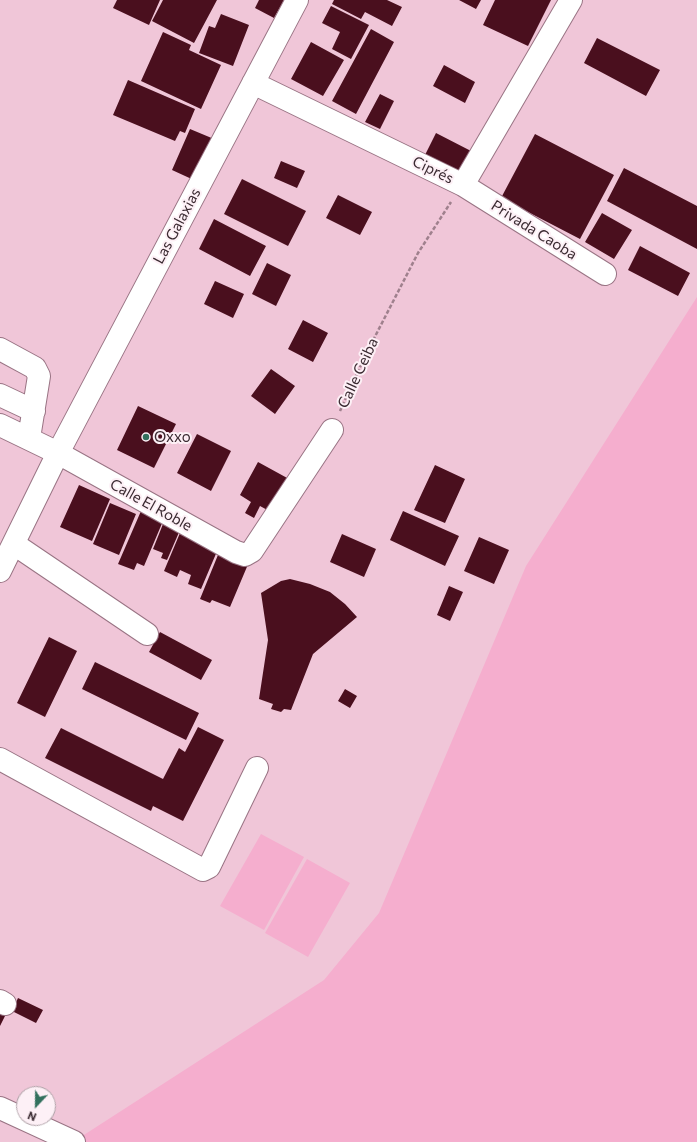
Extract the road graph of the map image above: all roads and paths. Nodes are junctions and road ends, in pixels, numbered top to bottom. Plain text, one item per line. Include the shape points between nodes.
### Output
1 (297, 0) edge
2 (571, 0) edge
3 (253, 83) junction
4 (463, 185) junction
5 (604, 274) dead end
6 (0, 349) edge
7 (0, 395) edge
8 (34, 411) junction
9 (0, 426) edge
10 (332, 430) joint
11 (29, 438) junction
12 (58, 453) junction
13 (14, 544) junction
14 (0, 571) edge
15 (147, 634) dead end
16 (0, 759) edge
17 (257, 768) dead end
18 (0, 1108) edge
19 (74, 1142) edge

1 - 3 street, Las Galaxias
2 - 4 street, Ciprés
3 - 4 street, Ciprés
3 - 12 street, Las Galaxias
4 - 5 street, Privada Caoba
4 - 10 path, Calle Ceiba via 418,253 366,354
6 - 8 street via 35,368 39,376
7 - 8 street
8 - 11 street
9 - 11 street, Calle El Roble
10 - 12 street, Calle El Roble via 252,551 245,555
11 - 12 street, Calle El Roble
12 - 13 street, Las Galaxias
13 - 14 street, Las Galaxias
13 - 15 street
16 - 17 street via 203,870 209,867
18 - 19 street

